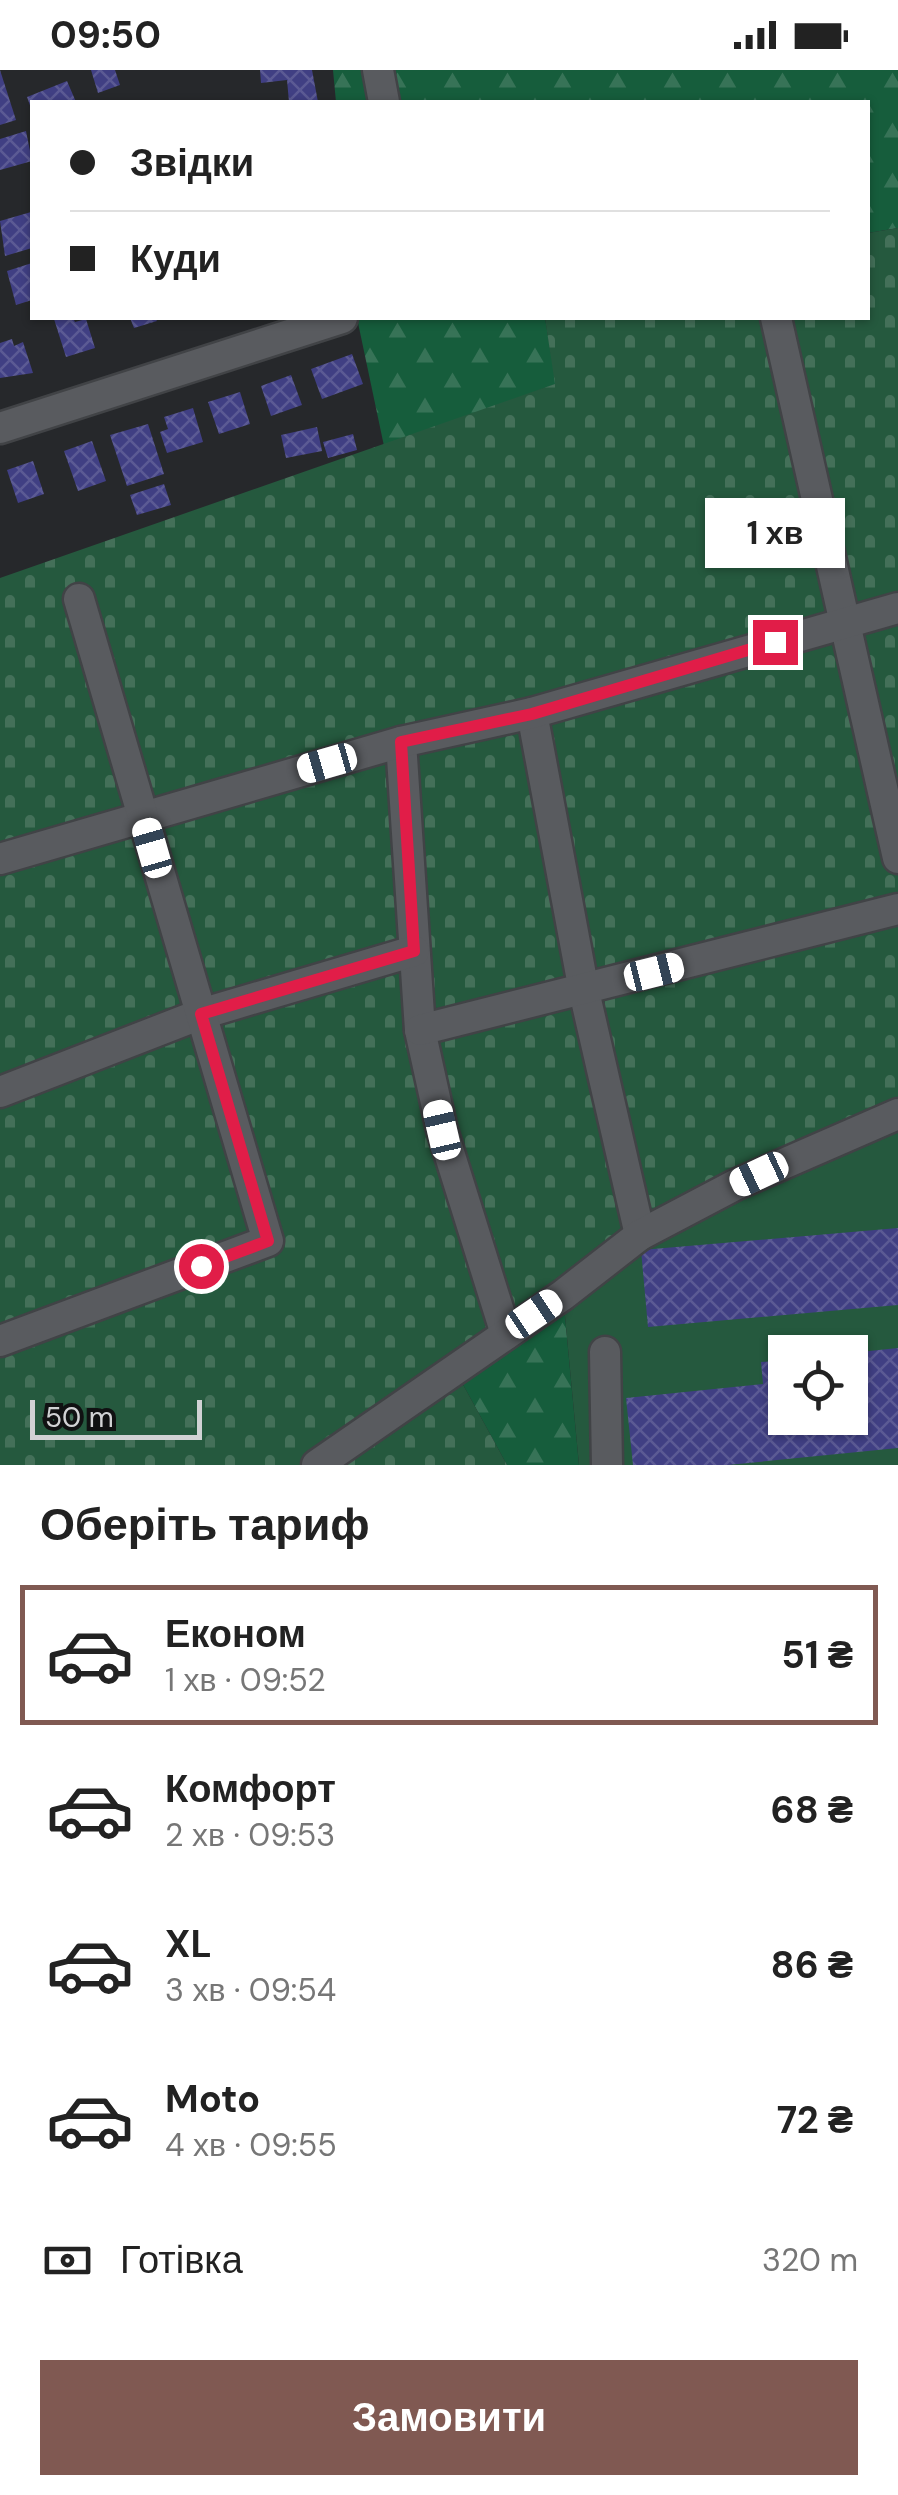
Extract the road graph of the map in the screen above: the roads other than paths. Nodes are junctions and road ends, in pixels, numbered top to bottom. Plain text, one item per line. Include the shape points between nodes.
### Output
1 (378, 70) edge
2 (384, 100) edge
3 (336, 320) edge
4 (776, 320) edge
5 (0, 428) edge
6 (78, 598) dead end
7 (898, 608) edge
8 (844, 621) junction
9 (532, 714) junction
10 (401, 742) junction
11 (142, 815) junction
12 (898, 858) edge
13 (0, 859) edge
14 (898, 909) edge
15 (414, 951) junction
16 (584, 990) junction
17 (201, 1014) junction
18 (420, 1030) junction
19 (0, 1092) edge
20 (898, 1114) edge
21 (640, 1235) junction
22 (506, 1334) junction
23 (0, 1341) edge
24 (604, 1352) dead end
25 (316, 1465) edge
26 (607, 1465) edge

1 - 2 street
3 - 5 street
4 - 8 street
6 - 11 street
7 - 8 street
8 - 9 street
8 - 12 street
9 - 10 street
9 - 16 street
10 - 11 street
10 - 15 street
11 - 13 street
11 - 17 street
14 - 16 street
15 - 17 street
15 - 18 street
16 - 18 street
16 - 21 street
17 - 19 street
17 - 23 street via 268,1241
18 - 22 street via 442,1130
20 - 21 street via 735,1184
21 - 22 street
22 - 25 street
24 - 26 street

